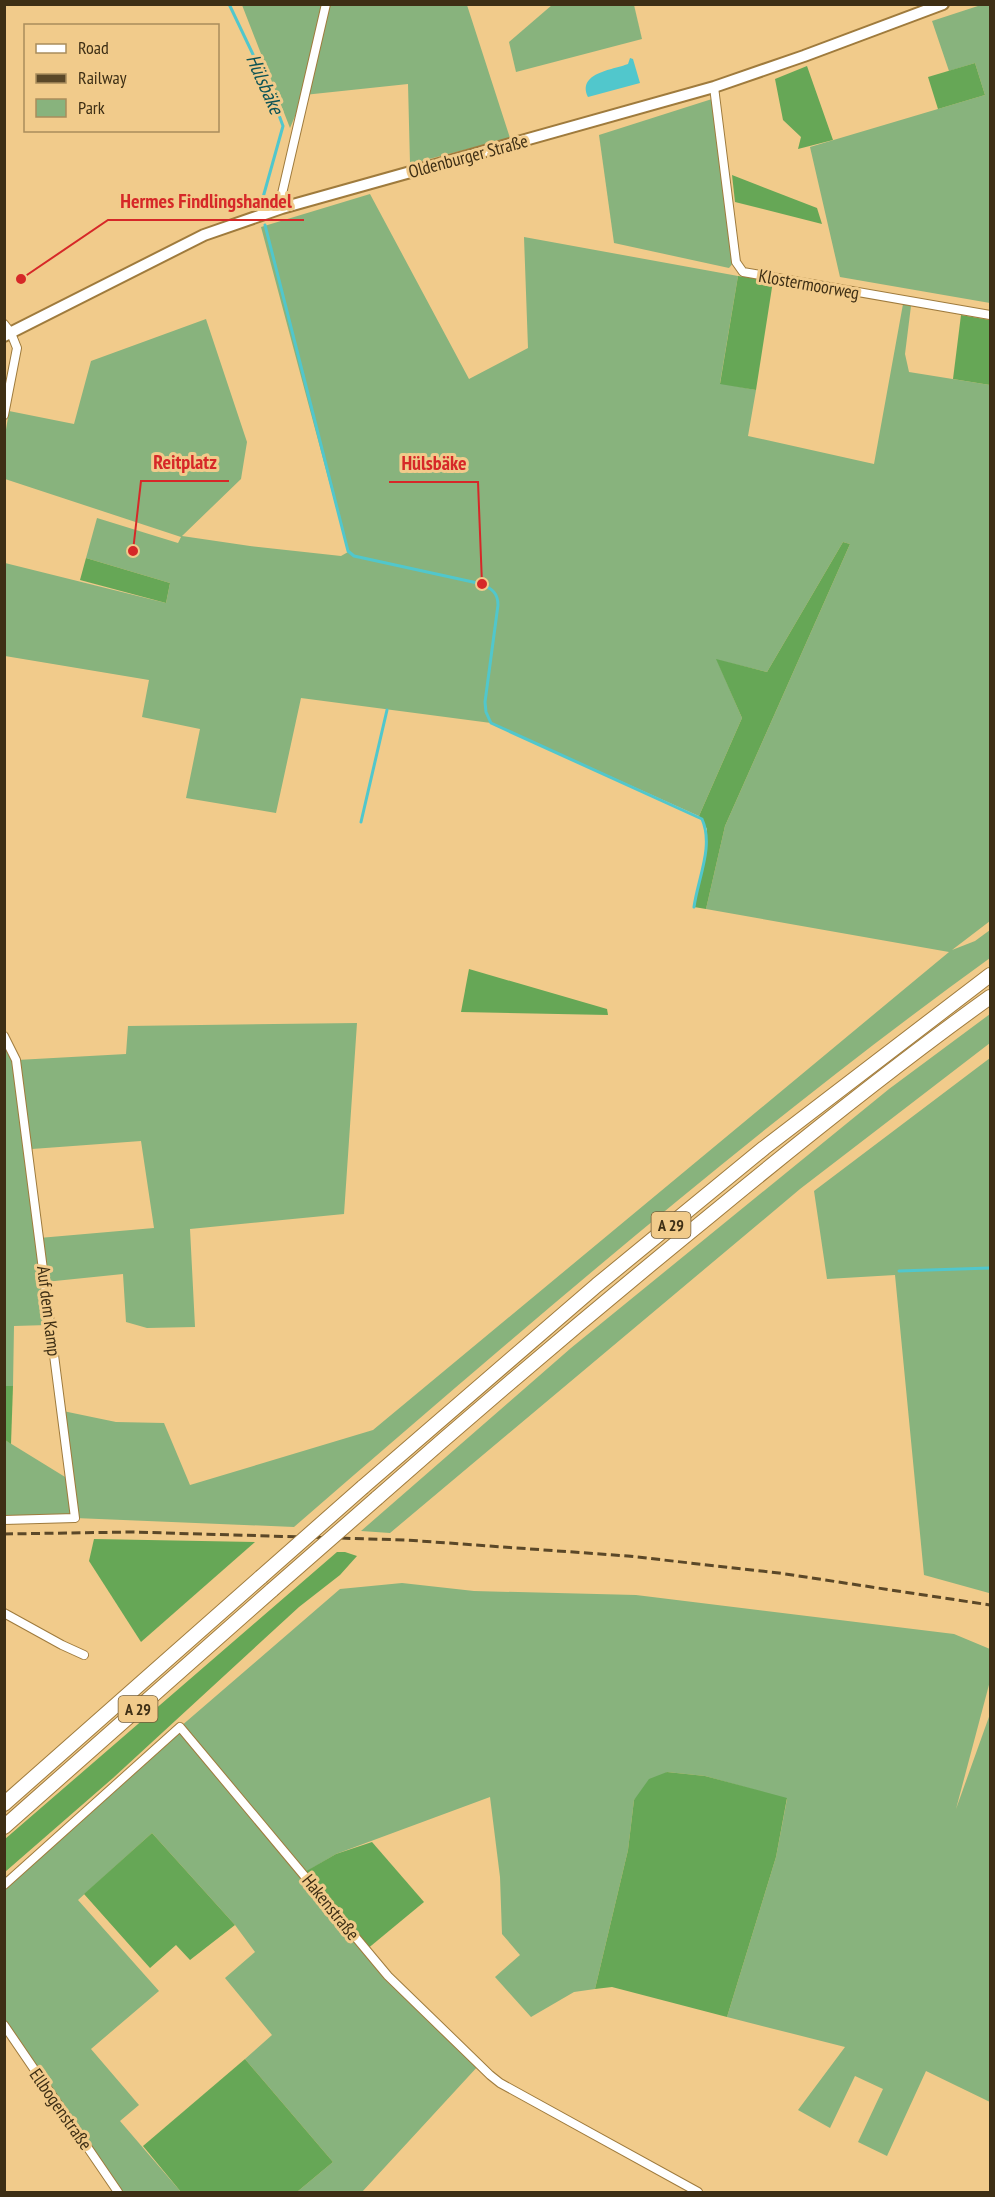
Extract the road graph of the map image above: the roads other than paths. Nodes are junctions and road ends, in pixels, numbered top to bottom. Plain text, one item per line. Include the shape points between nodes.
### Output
1 (326, 4) edge
2 (944, 4) edge
3 (714, 87) junction
4 (282, 208) junction
5 (990, 315) edge
6 (7, 331) edge
7 (4, 415) edge
8 (990, 975) edge
9 (990, 997) edge
10 (4, 1036) edge
11 (4, 1520) edge
12 (4, 1613) edge
13 (84, 1655) dead end
14 (4, 1803) edge
15 (4, 1827) edge
16 (4, 1885) edge
17 (4, 2025) edge
18 (118, 2193) edge
19 (698, 2193) edge

1 - 4 street via 280,198
2 - 3 street, Oldenburger Straße
3 - 4 street, Oldenburger Straße
3 - 5 street, Klostermoorweg via 736,262 743,272
4 - 6 street, Oldenburger Straße via 204,235
6 - 7 street via 17,348
8 - 14 highway, A 29, bridge via 764,1148 597,1285
9 - 15 highway, A 29, bridge via 878,1080 609,1298
10 - 11 street, Auf dem Kamp via 16,1060 75,1518
12 - 13 street
16 - 19 street, Hakenstraße via 180,1726 388,1976 484,2070 500,2083
17 - 18 street, Ellbogenstraße

